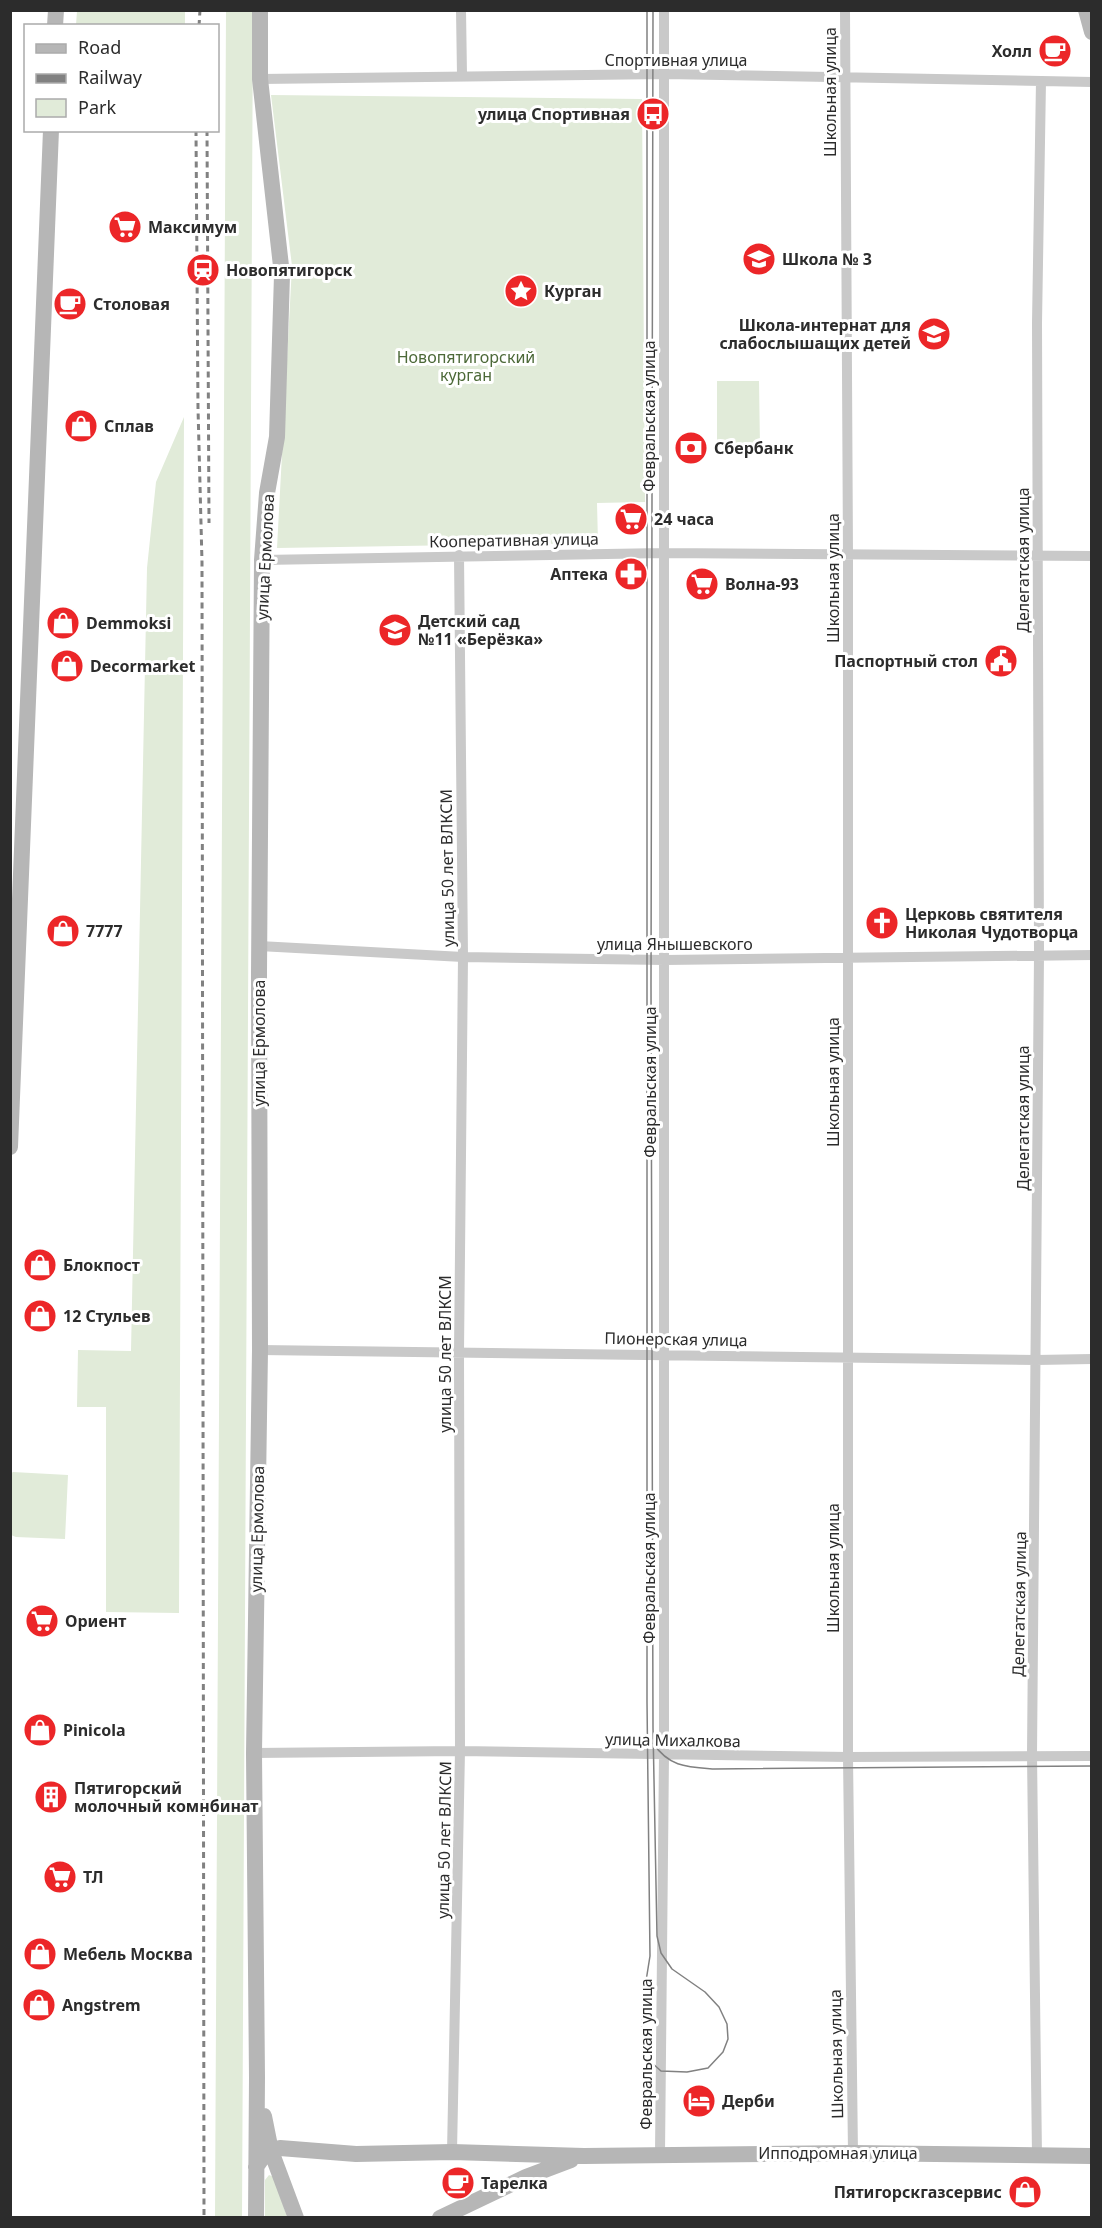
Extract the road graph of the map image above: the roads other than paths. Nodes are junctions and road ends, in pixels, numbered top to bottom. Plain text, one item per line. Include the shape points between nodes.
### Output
1 (260, 10) edge
2 (461, 10) edge
3 (664, 10) edge
4 (845, 10) edge
5 (1086, 10) edge
6 (1092, 32) edge
7 (665, 74) junction
8 (462, 75) junction
9 (844, 77) junction
10 (260, 79) junction
11 (1041, 81) junction
12 (1092, 82) edge
13 (51, 132) edge
14 (663, 553) junction
15 (459, 555) junction
16 (848, 555) junction
17 (1038, 556) junction
18 (1092, 556) edge
19 (262, 560) junction
20 (259, 946) junction
21 (1039, 955) junction
22 (1092, 955) edge
23 (463, 957) junction
24 (848, 957) junction
25 (665, 960) junction
26 (10, 1147) edge
27 (260, 1350) junction
28 (459, 1352) junction
29 (664, 1354) junction
30 (849, 1356) junction
31 (1092, 1359) edge
32 (1036, 1360) junction
33 (460, 1751) junction
34 (254, 1753) junction
35 (664, 1755) junction
36 (1032, 1755) junction
37 (848, 1756) junction
38 (1092, 1756) edge
39 (257, 2077) junction
40 (271, 2151) junction
41 (452, 2152) junction
42 (660, 2153) junction
43 (853, 2153) junction
44 (584, 2156) junction
45 (1037, 2156) junction
46 (1092, 2156) edge
47 (256, 2168) junction
48 (256, 2217) edge
49 (296, 2217) edge
50 (440, 2217) edge

1 - 10 street, улица Ермолова
2 - 8 street
3 - 7 street, Февральская улица
4 - 9 street, Школьная улица
5 - 6 street
7 - 8 street, Спортивная улица
7 - 9 street, Спортивная улица
7 - 14 street, Февральская улица
8 - 10 street, Спортивная улица
9 - 11 street, Спортивная улица
9 - 16 street, Школьная улица
10 - 19 street, улица Ермолова via 282,275 277,437 267,493
11 - 12 street, Спортивная улица
11 - 17 street, Делегатская улица
13 - 26 street
14 - 15 street, Кооперативная улица
14 - 16 street, Кооперативная улица
14 - 25 street, Февральская улица
15 - 19 street, Кооперативная улица
15 - 23 street, улица 50 лет ВЛКСМ
16 - 17 street, Кооперативная улица
16 - 24 street, Школьная улица
17 - 18 street, Кооперативная улица
17 - 21 street, Делегатская улица
19 - 20 street, улица Ермолова
20 - 23 street, улица Янышевского
20 - 27 street, улица Ермолова
21 - 22 street, улица Янышевского
21 - 24 street, улица Янышевского
21 - 32 street, Делегатская улица
23 - 25 street, улица Янышевского
23 - 28 street, улица 50 лет ВЛКСМ
24 - 25 street, улица Янышевского
24 - 30 street, Школьная улица
25 - 29 street, Февральская улица
27 - 28 street, Пионерская улица
27 - 34 street, улица Ермолова
28 - 29 street, Пионерская улица
28 - 33 street, улица 50 лет ВЛКСМ
29 - 30 street, Пионерская улица
29 - 35 street, Февральская улица
30 - 32 street, Пионерская улица
30 - 37 street, Школьная улица
31 - 32 street, Пионерская улица
32 - 36 street, Делегатская улица
33 - 34 street, улица Михалкова
33 - 35 street, улица Михалкова
33 - 41 street, улица 50 лет ВЛКСМ
34 - 39 street, улица Ермолова
35 - 37 street, улица Михалкова
35 - 42 street, Февральская улица
36 - 37 street, улица Михалкова
36 - 38 street, улица Михалкова
36 - 45 street, Делегатская улица
37 - 43 street, Школьная улица
39 - 40 street, улица Ермолова
39 - 47 street, улица Ермолова
40 - 41 street, Ипподромная улица via 280,2148 357,2154
40 - 47 street
40 - 49 street, улица Ермолова
41 - 44 street, Ипподромная улица
42 - 43 street, Ипподромная улица
42 - 44 street, Ипподромная улица
43 - 45 street, Ипподромная улица
44 - 50 street, Ипподромная улица via 525,2177
45 - 46 street, Ипподромная улица
47 - 48 street, улица Ермолова

